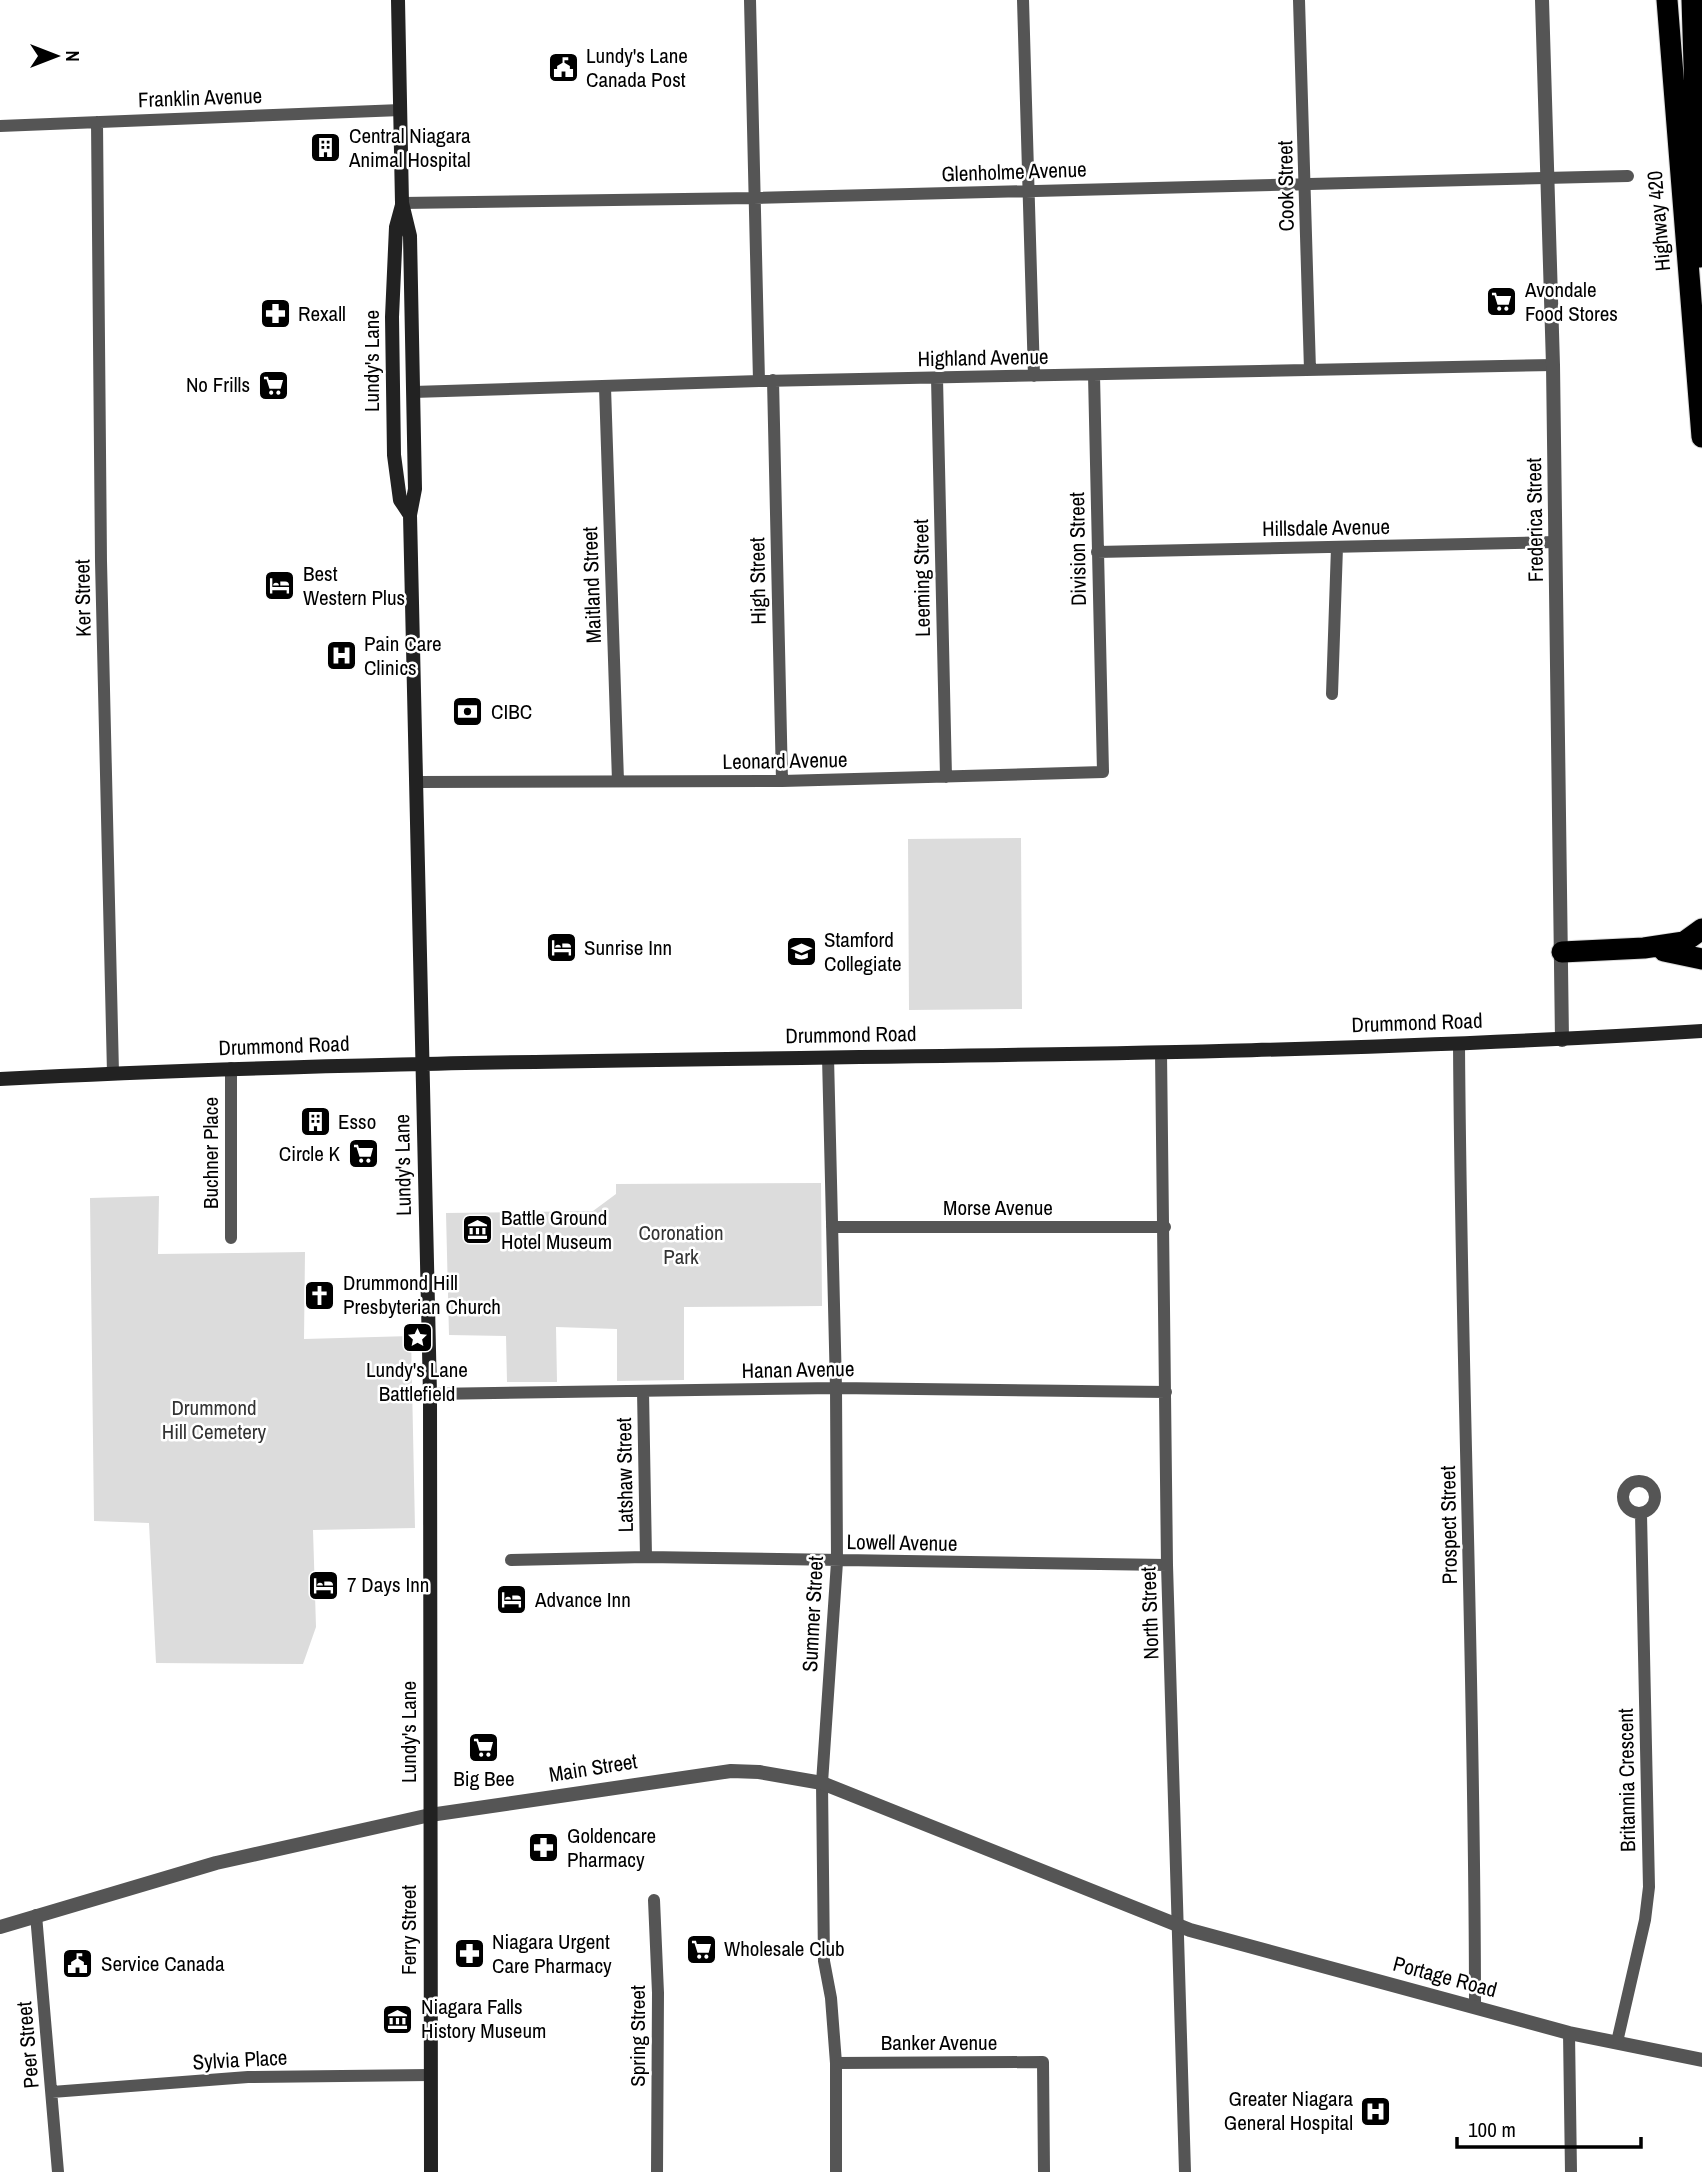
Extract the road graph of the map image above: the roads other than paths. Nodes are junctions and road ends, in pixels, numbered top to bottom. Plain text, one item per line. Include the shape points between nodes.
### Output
1 (398, 0) edge
2 (750, 0) edge
3 (1023, 0) edge
4 (1299, 0) edge
5 (1542, 0) edge
6 (1662, 0) edge
7 (1667, 0) edge
8 (1692, 0) edge
9 (1671, 77) junction
10 (401, 110) junction
11 (97, 122) junction
12 (0, 126) edge
13 (1628, 176) dead end
14 (1548, 178) junction
15 (1305, 184) junction
16 (1026, 191) junction
17 (754, 198) junction
18 (402, 204) junction
19 (1702, 326) edge
20 (1553, 365) junction
21 (1310, 370) junction
22 (1094, 375) junction
23 (1034, 376) junction
24 (937, 378) junction
25 (759, 380) junction
26 (773, 380) junction
27 (606, 387) junction
28 (413, 392) junction
29 (1702, 437) edge
30 (410, 515) junction
31 (1556, 542) junction
32 (1337, 547) junction
33 (1097, 552) junction
34 (1332, 694) dead end
35 (1103, 722) joint
36 (946, 777) junction
37 (618, 781) junction
38 (782, 781) junction
39 (417, 782) junction
40 (1702, 929) edge
41 (1644, 948) junction
42 (1562, 952) junction
43 (1702, 959) edge
44 (1702, 1031) edge
45 (1562, 1040) junction
46 (1459, 1043) junction
47 (1161, 1052) junction
48 (828, 1057) junction
49 (422, 1063) junction
50 (230, 1068) junction
51 (113, 1073) junction
52 (0, 1079) edge
53 (832, 1227) junction
54 (1165, 1227) junction
55 (231, 1238) dead end
56 (836, 1388) junction
57 (643, 1391) junction
58 (1166, 1392) junction
59 (430, 1394) junction
60 (1641, 1514) dead end
61 (646, 1558) junction
62 (511, 1560) dead end
63 (837, 1562) junction
64 (1167, 1565) junction
65 (822, 1783) junction
66 (430, 1815) junction
67 (654, 1900) dead end
68 (36, 1915) junction
69 (1179, 1925) junction
70 (0, 1927) edge
71 (1475, 2007) junction
72 (1569, 2033) junction
73 (1616, 2042) junction
74 (1702, 2060) edge
75 (836, 2063) junction
76 (430, 2075) junction
77 (52, 2092) junction
78 (58, 2172) edge
79 (431, 2172) edge
80 (657, 2172) edge
81 (836, 2172) edge
82 (1044, 2172) edge
83 (1185, 2172) edge
84 (1572, 2172) edge

1 - 10 main road, Lundy's Lane
2 - 17 street
3 - 16 street
4 - 15 street, Cook Street
5 - 14 street, Frederica Street
6 - 9 highway
7 - 9 highway, Highway 420
8 - 19 highway
9 - 29 highway, Highway 420
10 - 11 street, Franklin Avenue
10 - 18 main road, Lundy's Lane
11 - 12 street, Franklin Avenue
11 - 51 street, Ker Street
13 - 14 street, Glenholme Avenue
14 - 15 street, Glenholme Avenue
14 - 20 street, Frederica Street
15 - 16 street, Glenholme Avenue
15 - 21 street, Cook Street
16 - 17 street, Glenholme Avenue
16 - 23 street
17 - 18 street, Glenholme Avenue
17 - 25 street
18 - 28 main road, Lundy's Lane via 410,236
18 - 30 main road, Lundy's Lane via 396,227 392,306 394,444 399,495
20 - 21 street, Highland Avenue
20 - 31 street, Frederica Street
21 - 22 street, Highland Avenue
22 - 23 street, Highland Avenue
22 - 33 street, Division Street
23 - 24 street, Highland Avenue
24 - 26 street, Highland Avenue
24 - 36 street, Leeming Street
25 - 26 street, Highland Avenue
25 - 27 street, Highland Avenue
26 - 38 street, High Street
27 - 28 street, Highland Avenue
27 - 37 street, Maitland Street
28 - 30 main road, Lundy's Lane via 415,489
30 - 39 main road, Lundy's Lane
31 - 32 street, Hillsdale Avenue
31 - 42 street, Frederica Street
32 - 33 street, Hillsdale Avenue
32 - 34 street
33 - 35 street, Division Street
35 - 36 street, Leonard Avenue via 1103,772
36 - 38 street, Leonard Avenue
37 - 38 street, Leonard Avenue
37 - 39 street, Leonard Avenue
39 - 49 main road, Lundy's Lane
40 - 41 highway via 1684,942
41 - 42 highway
41 - 43 highway
42 - 45 street, Frederica Street
44 - 45 main road, Drummond Road
45 - 46 main road, Drummond Road
46 - 47 main road, Drummond Road
46 - 71 street, Prospect Street via 1476,1820
47 - 48 main road, Drummond Road
47 - 54 street, North Street
48 - 49 main road, Drummond Road
48 - 53 street, Summer Street
49 - 50 main road, Drummond Road
49 - 59 main road, Lundy's Lane
50 - 51 main road, Drummond Road
50 - 55 street, Buchner Place
51 - 52 main road, Drummond Road
53 - 54 street, Morse Avenue
53 - 56 street, Summer Street
54 - 58 street, North Street
56 - 57 street, Hanan Avenue
56 - 58 street, Hanan Avenue
56 - 63 street, Summer Street
57 - 59 street, Hanan Avenue
57 - 61 street, Latshaw Street
58 - 64 street, North Street
59 - 66 main road, Lundy's Lane
60 - 73 street, Britannia Crescent via 1649,1887
61 - 62 street, Lowell Avenue
61 - 63 street, Lowell Avenue
63 - 64 street, Lowell Avenue
63 - 65 street, Summer Street
64 - 69 street, North Street
65 - 66 street, Main Street via 759,1772 723,1772
65 - 69 street, Main Street
65 - 75 street, Summer Street via 824,1961
66 - 68 street, Main Street via 216,1863
66 - 76 main road, Ferry Street
67 - 80 street, Spring Street
68 - 70 street, Main Street
68 - 77 street, Peer Street
69 - 71 street, Portage Road
69 - 83 street, North Street
71 - 72 street, Portage Road
72 - 73 street, Portage Road
72 - 84 street
73 - 74 street, Portage Road
75 - 81 street, Summer Street
75 - 82 street, Banker Avenue via 1042,2062
76 - 77 street, Sylvia Place via 248,2077
76 - 79 main road, Ferry Street
77 - 78 street, Peer Street

